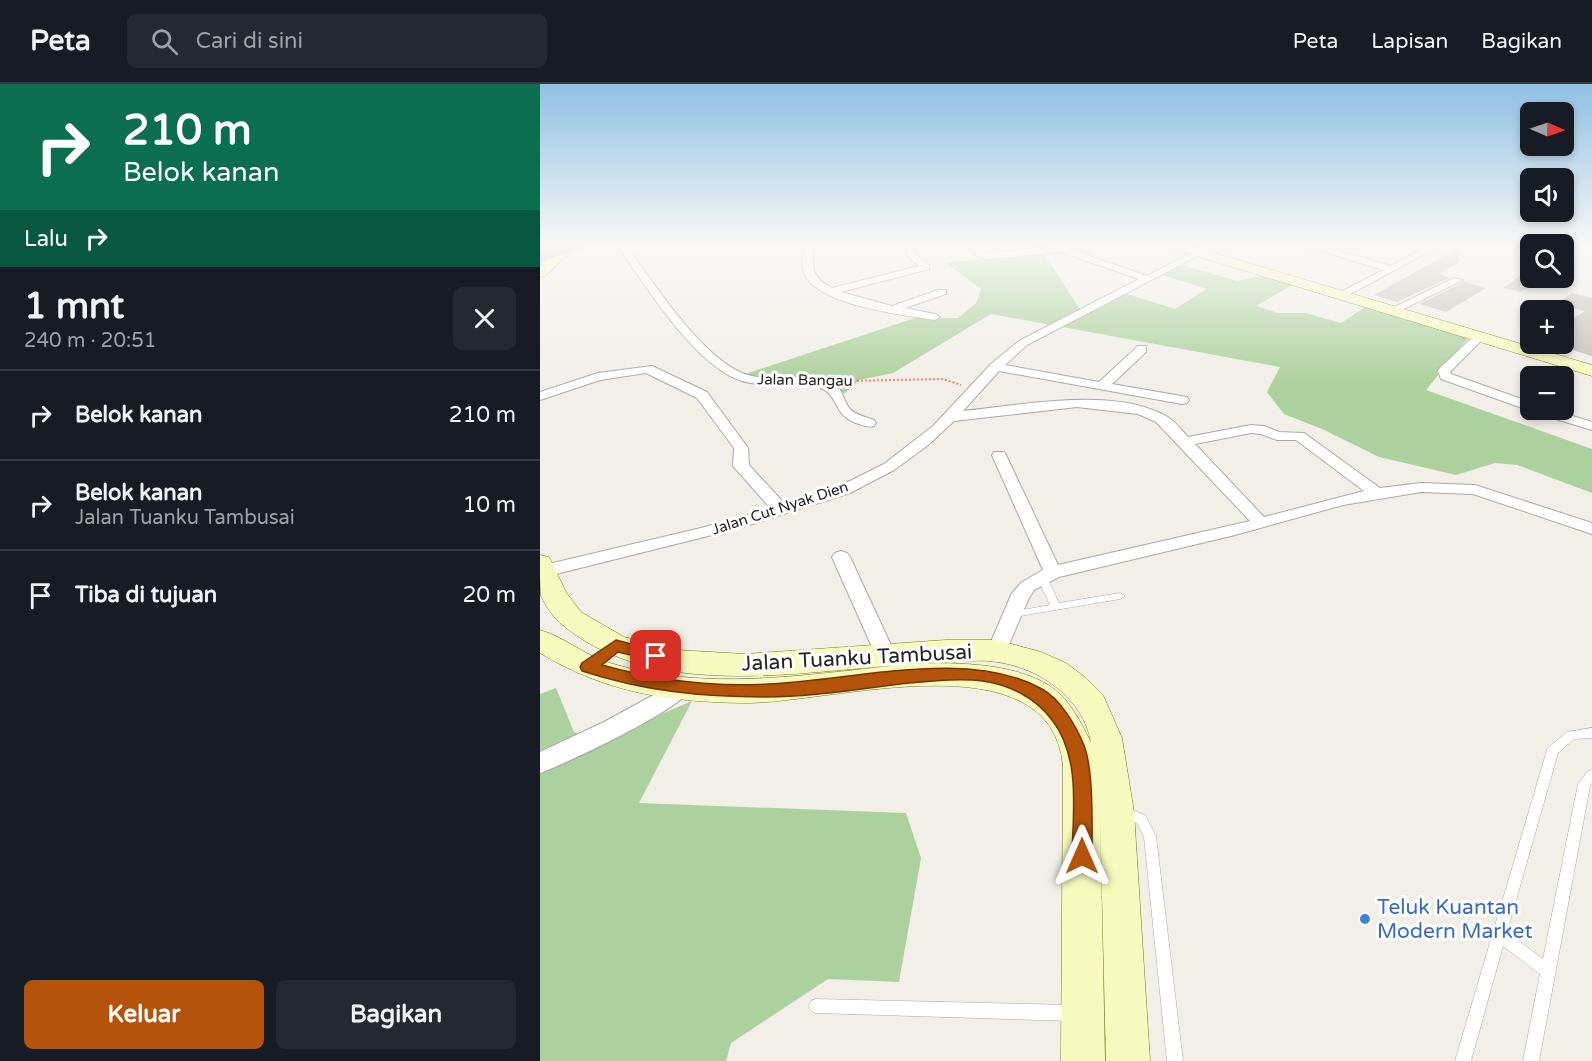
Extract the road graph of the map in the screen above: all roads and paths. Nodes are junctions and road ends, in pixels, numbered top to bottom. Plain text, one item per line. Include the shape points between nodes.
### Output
1 (653, 291) edge
2 (834, 291) edge
3 (1124, 291) edge
4 (1323, 291) edge
5 (1351, 291) edge
6 (1435, 291) edge
7 (829, 292) joint
8 (942, 292) dead end
9 (1341, 296) junction
10 (893, 309) junction
11 (1391, 311) junction
12 (935, 317) dead end
13 (1479, 337) junction
14 (1142, 349) dead end
15 (995, 367) junction
16 (1592, 371) edge
17 (816, 382) junction
18 (1102, 386) junction
19 (977, 389) junction
20 (540, 396) edge
21 (1182, 400) dead end
22 (1520, 403) edge
23 (950, 417) junction
24 (1572, 420) edge
25 (869, 423) dead end
26 (1592, 426) edge
27 (1185, 442) junction
28 (999, 455) dead end
29 (1379, 494) junction
30 (781, 510) junction
31 (1261, 523) junction
32 (1592, 529) edge
33 (841, 557) dead end
34 (542, 567) edge
35 (1048, 575) junction
36 (1120, 596) dead end
37 (1056, 607) junction
38 (1014, 614) junction
39 (540, 640) edge
40 (616, 646) junction
41 (998, 651) junction
42 (886, 656) junction
43 (588, 667) junction
44 (681, 688) junction
45 (1592, 733) edge
46 (540, 763) edge
47 (1592, 775) edge
48 (1117, 812) junction
49 (1500, 934) junction
50 (1548, 971) junction
51 (816, 1006) dead end
52 (1083, 1013) junction
53 (1083, 1061) edge
54 (1128, 1061) edge
55 (1175, 1061) edge
56 (1463, 1061) edge
57 (1531, 1061) edge

1 - 17 street, Jalan Bangau via 730,373 761,380
2 - 7 street
3 - 15 street, Jalan Cut Nyak Dien via 1037,335
4 - 9 main road
5 - 9 street
6 - 11 street
7 - 10 street
8 - 10 street
9 - 11 main road
10 - 12 street
11 - 13 main road
13 - 16 main road
13 - 22 street via 1444,371 1445,376
14 - 18 street
15 - 18 street
15 - 19 street, Jalan Cut Nyak Dien
17 - 19 path, Jalan Bangau via 943,379
17 - 25 street via 831,388 845,412
18 - 21 street
19 - 23 street, Jalan Cut Nyak Dien
20 - 30 street via 636,369 660,374 702,395 741,448 741,466
23 - 27 street via 1083,403 1149,413 1169,424
23 - 30 street, Jalan Cut Nyak Dien via 886,469 849,487
24 - 26 street
27 - 29 street via 1251,429 1277,436 1299,436
27 - 31 street
28 - 35 street
29 - 31 street
29 - 32 street via 1420,487 1459,488
30 - 34 street, Jalan Cut Nyak Dien via 724,527
31 - 35 street
33 - 42 street
34 - 40 main road, Jalan Tuanku Tambusai via 571,619
35 - 37 lane
35 - 38 street via 1028,586
36 - 37 lane
37 - 38 lane
38 - 41 street
39 - 43 main road, Jalan Tuanku Tambusai
40 - 42 main road, Jalan Tuanku Tambusai via 676,661 745,665
40 - 43 main road
41 - 42 main road, Jalan Tuanku Tambusai
41 - 48 main road, Jalan Tuanku Tambusai via 1056,671 1092,704 1106,738
43 - 44 main road, Jalan Tuanku Tambusai
44 - 46 street via 602,735
44 - 52 main road, Jalan Tuanku Tambusai via 768,691 935,675 982,675 1039,694 1058,715 1076,745 1078,756 1082,788
45 - 49 lane via 1571,735 1553,750
47 - 50 lane via 1584,784
48 - 54 main road, Jalan Tuanku Tambusai
48 - 55 lane via 1141,819 1150,836
49 - 50 lane
49 - 56 lane
50 - 57 lane
51 - 52 lane
52 - 53 main road, Jalan Tuanku Tambusai

